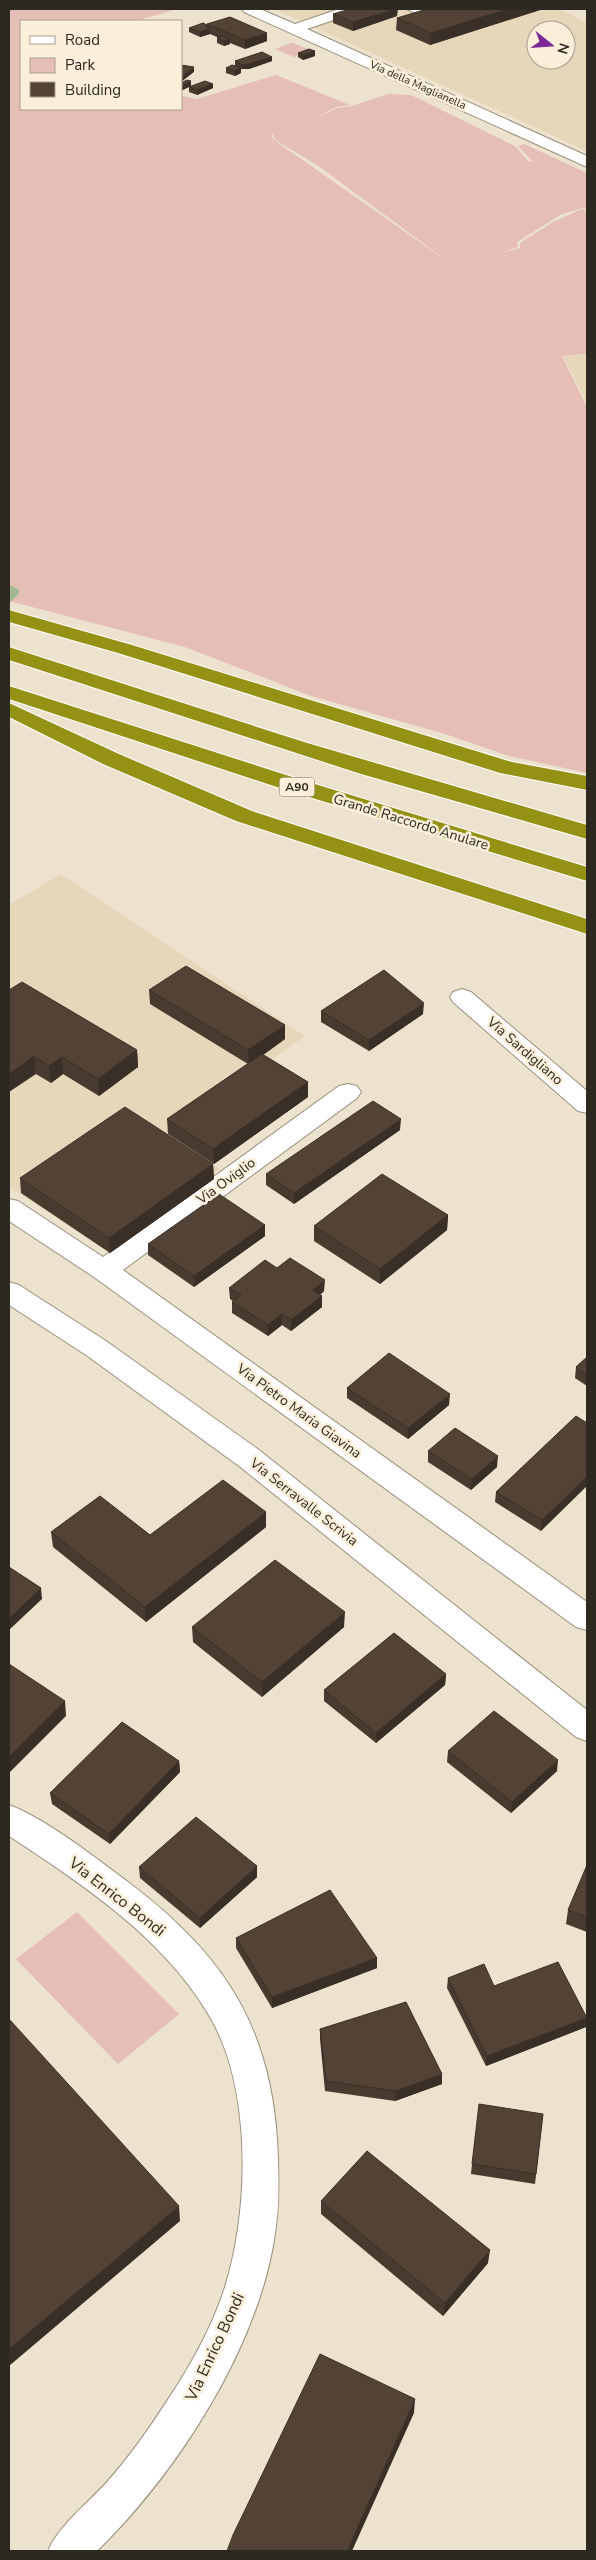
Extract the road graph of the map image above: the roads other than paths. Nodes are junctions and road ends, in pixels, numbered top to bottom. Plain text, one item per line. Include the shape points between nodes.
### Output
1 (248, 9) edge
2 (352, 9) edge
3 (294, 29) junction
4 (587, 162) edge
5 (9, 616) edge
6 (9, 653) edge
7 (9, 692) edge
8 (9, 709) edge
9 (587, 783) edge
10 (587, 832) edge
11 (587, 874) edge
12 (587, 927) edge
13 (462, 997) dead end
14 (348, 1092) dead end
15 (587, 1106) edge
16 (9, 1208) edge
17 (104, 1270) junction
18 (9, 1292) edge
19 (587, 1618) edge
20 (587, 1728) edge
21 (9, 1819) edge
22 (68, 2551) edge

1 - 3 street, Via della Maglianella
2 - 3 street
3 - 4 street, Via della Maglianella
5 - 9 highway via 508,768
6 - 10 highway via 231,728
7 - 11 highway, Grande Raccordo Anulare / A90 via 184,752
8 - 12 highway via 111,759 244,816
13 - 15 street, Via Sardigliano
14 - 17 street, Via Oviglio
16 - 17 street, Via Pietro Maria Giavina
17 - 19 street, Via Pietro Maria Giavina
18 - 20 street, Via Serravalle Scrivia via 96,1348 249,1458
21 - 22 street, Via Enrico Bondi via 144,1915 199,1970 224,2007 239,2038 251,2077 258,2133 258,2229 245,2281 225,2333 162,2446

